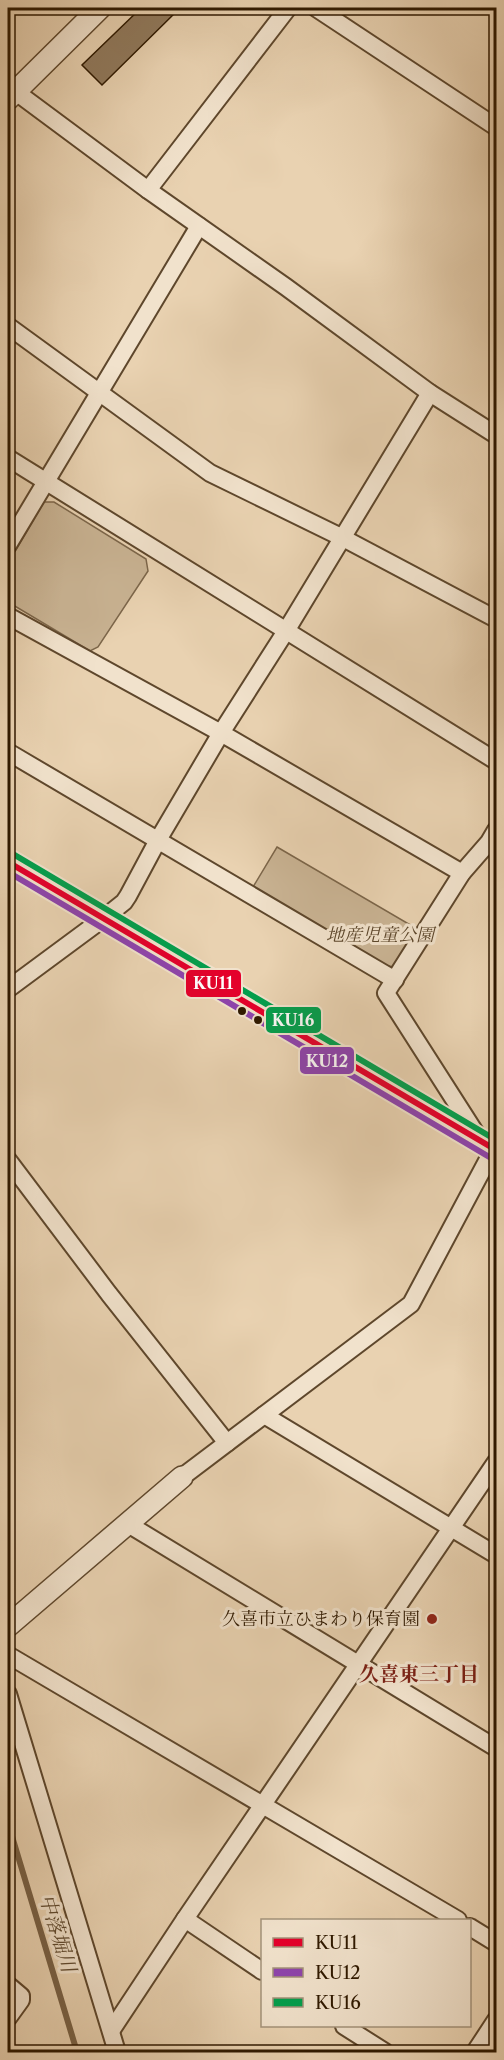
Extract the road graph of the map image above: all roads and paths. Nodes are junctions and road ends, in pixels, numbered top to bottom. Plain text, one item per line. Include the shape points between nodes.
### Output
1 (100, 8) edge
2 (288, 8) edge
3 (316, 8) edge
4 (10, 92) edge
5 (496, 127) edge
6 (148, 190) junction
7 (199, 226) junction
8 (8, 326) edge
9 (100, 391) junction
10 (430, 393) junction
11 (496, 435) edge
12 (8, 458) edge
13 (46, 482) junction
14 (343, 538) junction
15 (8, 545) edge
16 (8, 616) edge
17 (496, 617) edge
18 (286, 631) junction
19 (220, 733) junction
20 (8, 752) edge
21 (496, 761) edge
22 (158, 840) junction
23 (494, 840) edge
24 (8, 862) edge
25 (462, 873) junction
26 (104, 918) junction
27 (395, 980) junction
28 (8, 989) edge
29 (492, 1145) edge
30 (8, 1160) edge
31 (264, 1415) junction
32 (227, 1443) junction
33 (496, 1461) edge
34 (182, 1477) joint
35 (128, 1524) junction
36 (452, 1528) junction
37 (496, 1555) edge
38 (8, 1626) edge
39 (8, 1655) edge
40 (357, 1664) junction
41 (8, 1694) edge
42 (496, 1748) edge
43 (263, 1805) junction
44 (185, 1919) junction
45 (456, 1919) edge
46 (471, 1928) edge
47 (496, 1943) edge
48 (261, 1970) edge
49 (8, 1985) edge
50 (8, 2018) edge
51 (496, 2020) edge
52 (347, 2027) edge
53 (111, 2031) junction
54 (117, 2052) edge
55 (385, 2052) edge
56 (475, 2052) edge

1 - 4 street
2 - 6 street
3 - 5 street
4 - 6 street
6 - 7 street
7 - 9 street
7 - 10 street
8 - 9 street
9 - 13 street
9 - 14 street via 210,473
10 - 11 street
10 - 14 street
12 - 13 street
13 - 15 street
13 - 18 street
14 - 17 street
14 - 18 street
16 - 19 street
18 - 19 street
18 - 21 street
19 - 22 street
19 - 25 street
20 - 22 street
22 - 26 street via 124,902
22 - 27 street
23 - 25 street
24 - 26 street
25 - 27 street
26 - 28 street
26 - 29 street
27 - 29 street via 386,993
29 - 31 street via 411,1304
30 - 32 street
31 - 32 street
31 - 36 street
32 - 34 street
33 - 36 street
34 - 35 street
35 - 38 street
35 - 40 street
36 - 37 street
36 - 40 street
39 - 43 street
40 - 42 street
40 - 43 street
41 - 53 street
43 - 44 street
43 - 45 street
44 - 48 street
44 - 53 street
46 - 47 street
49 - 50 street via 21,2000
51 - 56 street
52 - 55 street
53 - 54 street

